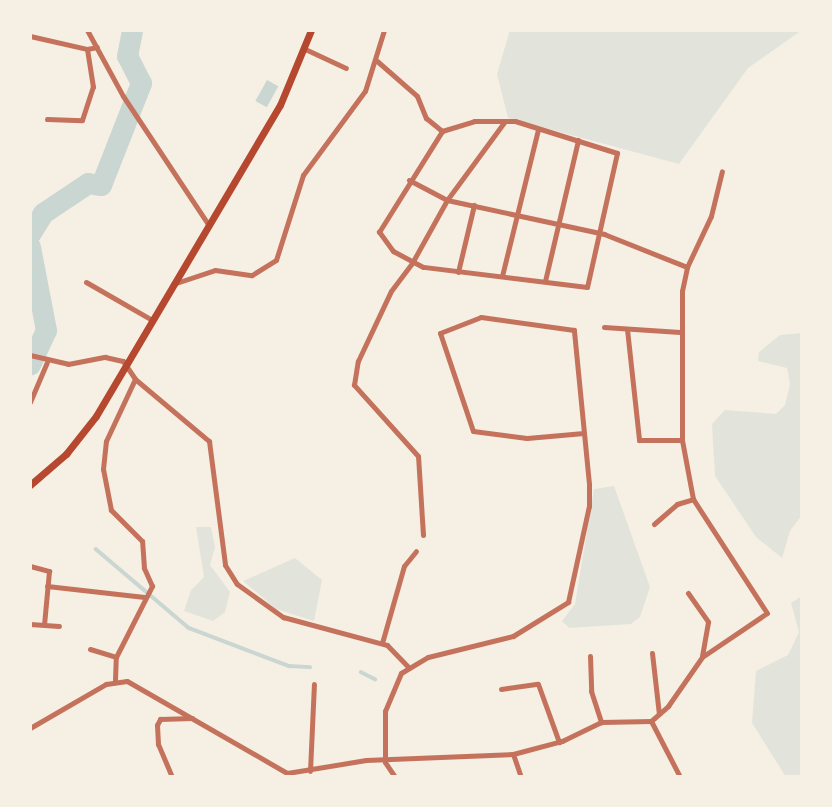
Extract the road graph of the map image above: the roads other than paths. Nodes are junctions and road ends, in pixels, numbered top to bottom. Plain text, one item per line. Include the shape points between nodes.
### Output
1 (88, 30) edge
2 (311, 30) edge
3 (384, 30) edge
4 (30, 36) edge
5 (97, 47) junction
6 (88, 49) junction
7 (305, 50) junction
8 (377, 61) junction
9 (346, 68) dead end
10 (47, 118) dead end
11 (505, 121) junction
12 (538, 129) junction
13 (442, 131) junction
14 (578, 140) junction
15 (722, 171) dead end
16 (409, 180) junction
17 (447, 200) junction
18 (474, 205) junction
19 (516, 212) junction
20 (557, 222) junction
21 (208, 224) junction
22 (598, 233) junction
23 (412, 263) junction
24 (687, 267) junction
25 (458, 272) junction
26 (502, 276) junction
27 (545, 281) junction
28 (86, 282) dead end
29 (173, 285) junction
30 (152, 320) junction
31 (604, 327) dead end
32 (627, 329) junction
33 (680, 332) junction
34 (30, 355) edge
35 (46, 361) junction
36 (125, 366) junction
37 (135, 379) junction
38 (30, 402) edge
39 (584, 433) junction
40 (682, 440) junction
41 (30, 485) edge
42 (693, 499) junction
43 (654, 524) dead end
44 (423, 535) dead end
45 (416, 551) dead end
46 (30, 566) edge
47 (47, 586) junction
48 (688, 593) dead end
49 (144, 597) junction
50 (30, 624) edge
51 (44, 625) junction
52 (59, 626) dead end
53 (382, 643) junction
54 (90, 649) dead end
55 (652, 653) dead end
56 (590, 656) dead end
57 (116, 657) junction
58 (702, 657) junction
59 (408, 667) junction
60 (115, 680) junction
61 (314, 684) dead end
62 (501, 689) dead end
63 (659, 714) junction
64 (195, 718) junction
65 (651, 721) junction
66 (601, 722) junction
67 (30, 728) edge
68 (559, 742) junction
69 (513, 754) junction
70 (385, 762) junction
71 (310, 771) junction
72 (287, 775) edge
73 (172, 777) edge
74 (395, 777) edge
75 (521, 777) edge
76 (680, 777) edge

1 - 5 street
2 - 7 main road
3 - 8 street
4 - 6 street
5 - 6 street
5 - 21 street via 123,96
6 - 10 street via 93,87 82,120
7 - 9 street
7 - 21 main road via 280,104
8 - 13 street via 417,96 426,118
8 - 29 street via 365,91 303,175 284,245 269,268 242,275 215,270
11 - 12 street
11 - 13 street via 474,121
11 - 17 street
12 - 14 street
12 - 19 street
13 - 16 street
14 - 20 street
14 - 22 street via 617,153
15 - 24 street via 711,216
16 - 17 street
16 - 23 street via 379,232 393,251
17 - 18 street
17 - 23 street
18 - 19 street
18 - 25 street
19 - 20 street
19 - 26 street
20 - 22 street
20 - 27 street
21 - 29 main road
22 - 24 street
22 - 27 street via 587,287
23 - 25 street
23 - 44 street via 391,291 362,347 354,385 418,456
24 - 33 street
25 - 26 street
26 - 27 street
28 - 30 street
29 - 30 main road
30 - 36 main road
31 - 32 street
32 - 33 street
32 - 40 street via 639,440
33 - 40 street
34 - 35 street
35 - 36 street via 68,364 105,357
35 - 38 street
36 - 37 street
36 - 41 main road via 80,439
37 - 49 street via 106,440 103,469 111,510 142,541 144,568 152,586
37 - 53 street via 209,441 225,565 237,584 283,617
39 - 39 street via 574,330 481,317 440,333 473,431 527,438
39 - 59 street via 589,506 568,602 513,636 428,657
40 - 42 street
42 - 43 street via 677,505
42 - 58 street via 767,613
45 - 53 street via 404,566
46 - 47 street via 49,571
47 - 49 street
47 - 51 street
48 - 58 street via 708,622
49 - 57 street
50 - 51 street
51 - 52 street
53 - 59 street
54 - 57 street
55 - 63 street
56 - 66 street via 591,691
57 - 60 street
58 - 63 street
59 - 70 street via 391,687 385,711
60 - 64 street via 127,681
60 - 67 street
61 - 71 street
62 - 68 street via 538,684
63 - 65 street
64 - 72 street
64 - 73 street via 160,719 157,724 158,744
65 - 66 street
65 - 76 street
66 - 68 street
68 - 69 street
69 - 70 street
69 - 75 street
70 - 71 street via 366,760
70 - 74 street
71 - 72 street

